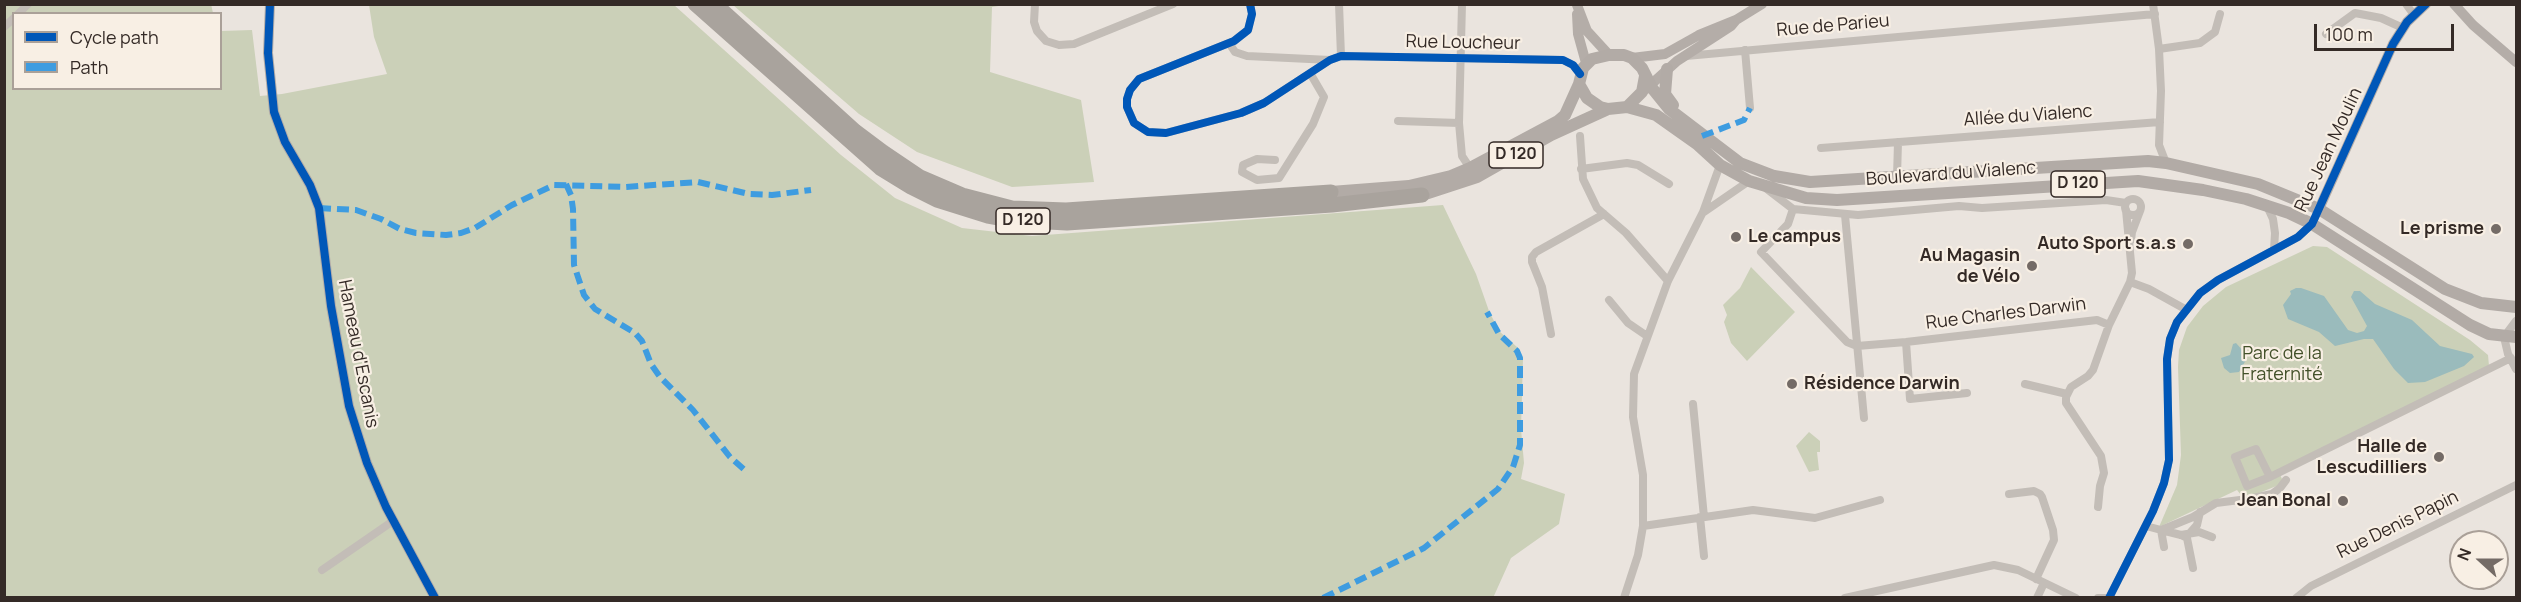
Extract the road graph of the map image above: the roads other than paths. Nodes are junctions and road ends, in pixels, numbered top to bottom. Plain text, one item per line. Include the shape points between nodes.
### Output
1 (270, 4) edge
2 (695, 4) edge
3 (715, 4) edge
4 (1035, 4) edge
5 (1173, 4) edge
6 (1250, 4) edge
7 (1339, 4) edge
8 (1462, 4) edge
9 (1762, 4) edge
10 (2153, 4) edge
11 (2406, 4) edge
12 (2426, 4) edge
13 (2454, 4) edge
14 (1577, 5) edge
15 (2155, 14) junction
16 (2220, 14) dead end
17 (2414, 15) junction
18 (2403, 28) junction
19 (2326, 34) dead end
20 (1705, 38) junction
21 (1229, 43) junction
22 (2159, 49) junction
23 (1745, 50) junction
24 (1728, 51) junction
25 (1609, 55) junction
26 (1341, 56) junction
27 (1683, 57) junction
28 (1461, 58) junction
29 (1632, 58) junction
30 (1330, 60) junction
31 (2517, 62) edge
32 (1667, 69) junction
33 (1310, 73) junction
34 (1582, 74) junction
35 (1646, 84) junction
36 (1627, 107) junction
37 (1750, 108) dead end
38 (1608, 109) junction
39 (1398, 121) dead end
40 (2160, 122) junction
41 (1459, 123) junction
42 (1686, 123) junction
43 (1580, 136) dead end
44 (1898, 142) junction
45 (2159, 145) junction
46 (1821, 148) dead end
47 (1275, 160) dead end
48 (2148, 161) junction
49 (2166, 163) junction
50 (1720, 165) junction
51 (1470, 168) junction
52 (1581, 169) junction
53 (1897, 177) junction
54 (1749, 181) junction
55 (1669, 184) dead end
56 (1767, 188) junction
57 (1331, 192) joint
58 (1422, 195) joint
59 (1959, 196) junction
60 (2267, 206) junction
61 (2126, 207) junction
62 (1792, 209) junction
63 (1922, 209) junction
64 (2319, 209) junction
65 (2140, 211) junction
66 (1703, 212) junction
67 (1604, 214) junction
68 (1845, 215) junction
69 (2312, 224) junction
70 (2274, 250) junction
71 (2131, 258) junction
72 (1668, 281) junction
73 (2130, 282) junction
74 (1609, 300) dead end
75 (2517, 307) edge
76 (2185, 309) junction
77 (2517, 321) edge
78 (2109, 325) junction
79 (1551, 334) dead end
80 (1647, 336) junction
81 (2510, 337) edge
82 (1906, 342) junction
83 (1857, 346) junction
84 (2511, 358) junction
85 (2517, 369) edge
86 (2025, 384) dead end
87 (1967, 393) dead end
88 (2067, 394) junction
89 (1693, 404) dead end
90 (1864, 418) dead end
91 (2270, 477) junction
92 (2286, 480) dead end
93 (2517, 485) edge
94 (2010, 494) dead end
95 (1880, 501) dead end
96 (2098, 507) dead end
97 (2200, 513) junction
98 (1702, 517) junction
99 (393, 521) junction
100 (1643, 526) junction
101 (2145, 526) junction
102 (2161, 530) junction
103 (2186, 534) junction
104 (2212, 537) dead end
105 (2164, 547) dead end
106 (1704, 556) dead end
107 (2193, 568) dead end
108 (322, 570) dead end
109 (2040, 581) junction
110 (435, 597) edge
111 (1624, 597) edge
112 (1845, 597) edge
113 (2037, 597) edge
114 (2076, 597) edge
115 (2098, 597) edge
116 (2109, 597) edge
117 (2296, 597) edge

1 - 99 street, Hameau d'Escanis via 268,53 274,112 319,208 349,406 367,464
2 - 58 highway, D 120 via 880,168 936,200 988,216 1067,223
3 - 57 highway, D 120 via 883,152 920,177 962,195 1012,208 1066,210
4 - 5 street via 1037,31 1046,41 1059,45 1074,44
6 - 21 street via 1248,30
7 - 26 street
8 - 28 street
9 - 20 street via 1731,26
10 - 15 street
11 - 17 street
12 - 17 street, Rue Jean Moulin
13 - 31 street
14 - 25 street via 1587,31
14 - 34 street
15 - 22 street
15 - 23 street, Rue de Parieu
16 - 22 street via 2215,32 2200,43
17 - 18 street, Rue Jean Moulin
18 - 19 street via 2355,13
18 - 64 street, Rue Jean Moulin
20 - 24 street
20 - 27 street
20 - 29 street via 1665,54
21 - 30 street via 1235,52 1247,56
21 - 33 street via 1139,79 1127,99 1134,123 1148,132 1166,133 1241,113
22 - 40 street
23 - 24 street, Rue de Parieu
23 - 37 street
24 - 27 street, Rue de Parieu
25 - 29 main road
25 - 34 main road via 1598,56
26 - 28 street, Rue Loucheur
26 - 30 street
27 - 32 street
28 - 34 street, Rue Loucheur via 1563,60
28 - 41 street
29 - 35 main road
30 - 33 street
32 - 35 street
32 - 42 main road via 1665,94
33 - 47 street via 1324,97 1279,178 1257,180 1242,172 1243,165 1257,159
34 - 38 main road via 1593,103
34 - 51 main road, D 120 via 1565,115 1558,121
35 - 36 main road
35 - 42 main road, Boulevard du Vialenc / D 120
36 - 38 main road
36 - 50 main road, Boulevard du Vialenc / D 120 via 1656,116
38 - 58 main road, D 120 via 1476,177
39 - 41 street
40 - 44 street, Allée du Vialenc
40 - 45 street
41 - 51 street via 1462,156
42 - 53 main road, Boulevard du Vialenc / D 120 via 1740,163 1774,176 1810,182
43 - 52 street
44 - 46 street, Allée du Vialenc
44 - 53 street
45 - 48 street
45 - 49 street
48 - 49 main road, Boulevard du Vialenc / D 120
48 - 53 main road, Boulevard du Vialenc / D 120
49 - 64 main road, Boulevard du Vialenc / D 120 via 2258,184
50 - 54 main road, Boulevard du Vialenc / D 120
50 - 66 street
51 - 57 main road, D 120 via 1409,186
52 - 55 street via 1627,163 1638,165
52 - 67 street via 1588,193
54 - 56 main road, Boulevard du Vialenc / D 120
54 - 66 street
56 - 59 main road, Boulevard du Vialenc / D 120 via 1806,198 1837,200
56 - 62 street
59 - 60 main road, Boulevard du Vialenc / D 120 via 2138,180 2203,190
59 - 63 street via 1954,203
60 - 69 main road, Boulevard du Vialenc / D 120
60 - 70 street, Rue Jean Moulin via 2273,219
61 - 63 street via 2106,200
61 - 65 street via 2132,215
61 - 65 street via 2132,198 2137,199
61 - 71 street
62 - 68 street
62 - 83 street via 1788,224 1761,252 1847,342
63 - 68 street
64 - 69 street, Rue Jean Moulin
64 - 75 main road, Boulevard du Vialenc / D 120 via 2445,289 2481,303
65 - 71 street via 2132,232
66 - 72 street
67 - 72 street
67 - 79 street via 1532,257
68 - 83 street
69 - 70 street, Rue Jean Moulin
69 - 81 main road, Boulevard du Vialenc / D 120 via 2470,325 2489,334
70 - 76 street, Rue Jean Moulin via 2218,280
71 - 73 street
72 - 80 street
73 - 76 street
73 - 78 street
74 - 80 street via 1628,323
76 - 101 street, Rue Jean Moulin via 2176,322 2167,359 2169,460 2164,483
77 - 81 street
78 - 82 street, Rue Charles Darwin via 2097,320
78 - 88 street via 2092,370
80 - 100 street via 1634,374 1632,396 1643,475
81 - 84 street
82 - 83 street, Rue Charles Darwin
82 - 87 street, Rue Charles Darwin via 1910,399
83 - 90 street
84 - 85 street
84 - 91 street
86 - 88 street
88 - 96 street via 2066,403 2101,456 2104,473
89 - 98 street
91 - 91 street via 2256,449 2235,457 2247,486
92 - 97 street via 2271,494 2216,503
93 - 117 street, Rue Denis Papin via 2311,586
94 - 109 street via 2040,494 2052,528 2054,540
95 - 98 street via 1815,518 1753,510
97 - 102 street
97 - 103 street
98 - 100 street
98 - 106 street
99 - 108 street
99 - 110 street, Hameau d'Escanis
100 - 111 street
101 - 102 street
101 - 116 street, Rue Jean Moulin
102 - 103 street
102 - 105 street
103 - 104 street via 2199,532
103 - 107 street
109 - 112 street via 2018,570 1994,565
109 - 113 street
109 - 114 street
115 - 116 street

